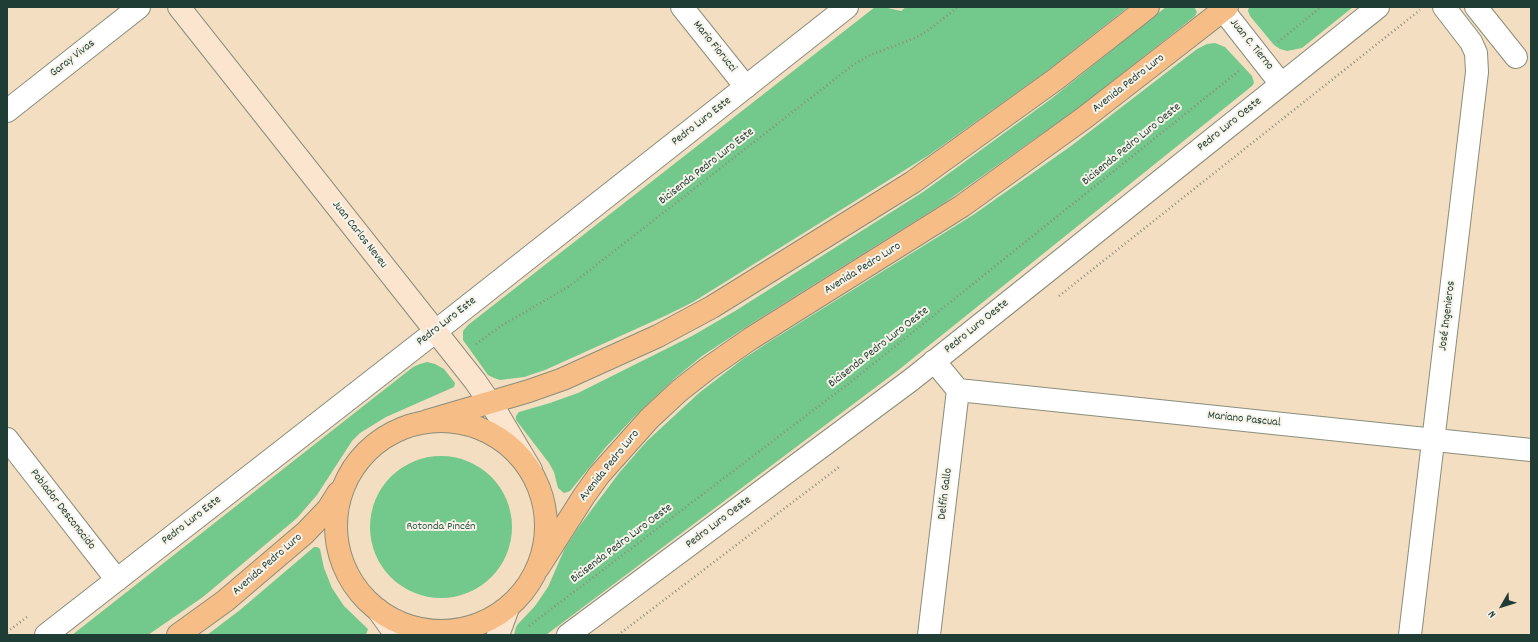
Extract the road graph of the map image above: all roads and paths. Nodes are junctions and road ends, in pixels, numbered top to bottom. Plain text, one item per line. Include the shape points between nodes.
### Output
1 (139, 7) edge
2 (179, 7) edge
3 (682, 7) edge
4 (847, 7) edge
5 (958, 7) edge
6 (1148, 7) edge
7 (1321, 7) edge
8 (1378, 7) edge
9 (1444, 7) edge
10 (1476, 7) edge
11 (1223, 8) edge
12 (1274, 45) dead end
13 (1476, 53) junction
14 (1524, 58) edge
15 (1244, 67) dead end
16 (1281, 84) junction
17 (746, 87) junction
18 (7, 110) edge
19 (436, 331) junction
20 (475, 345) dead end
21 (934, 361) junction
22 (958, 390) junction
23 (490, 402) junction
24 (428, 421) junction
25 (7, 439) edge
26 (1433, 440) junction
27 (1531, 450) edge
28 (531, 470) junction
29 (345, 482) junction
30 (538, 568) junction
31 (117, 580) junction
32 (508, 608) junction
33 (378, 610) junction
34 (527, 627) dead end
35 (462, 630) junction
36 (46, 635) edge
37 (178, 635) edge
38 (396, 635) edge
39 (435, 635) edge
40 (498, 635) edge
41 (568, 635) edge
42 (929, 635) edge
43 (1410, 635) edge

1 - 18 street, Garay Vivas
2 - 19 main road, Juan Carlos Neveu
3 - 17 street, Mario Fiorucci
4 - 17 street, Pedro Luro Este
5 - 20 path, Bicisenda Pedro Luro Este via 915,38 870,55 852,65 568,287 501,326
6 - 23 main road via 1056,79 913,182 723,300 658,336 580,372 546,386
7 - 12 path
8 - 16 street, Pedro Luro Oeste
9 - 13 street, José Ingenieros via 1468,37
10 - 14 street
11 - 16 street, Juan C. Tierno
11 - 30 main road, Avenida Pedro Luro via 1084,118 962,206 764,330 684,387 645,423 599,475
13 - 14 street
13 - 26 street, José Ingenieros via 1477,72
15 - 34 path, Bicisenda Pedro Luro Oeste via 875,363
16 - 21 street, Pedro Luro Oeste
17 - 19 street, Pedro Luro Este
19 - 23 main road, Juan Carlos Neveu
19 - 31 street, Pedro Luro Este
21 - 22 street
21 - 41 street, Pedro Luro Oeste
22 - 26 street, Mariano Pascual
22 - 42 street, Delfín Gallo
23 - 24 main road
23 - 28 main road, Juan Carlos Neveu
24 - 28 main road via 463,422 480,427 509,445
24 - 29 main road via 410,424 378,440 354,466
25 - 31 street, Poblador Desconocido
26 - 27 street, Mariano Pascual
26 - 43 street, José Ingenieros
28 - 30 main road via 539,485 547,518 544,552
29 - 33 main road via 336,516 339,552 354,585
29 - 37 main road, Avenida Pedro Luro via 328,509 305,533 226,601
30 - 32 main road via 520,597
31 - 36 street, Pedro Luro Este
32 - 35 main road via 488,620
32 - 40 main road
33 - 35 main road via 394,620 422,629
33 - 38 main road
35 - 39 main road

